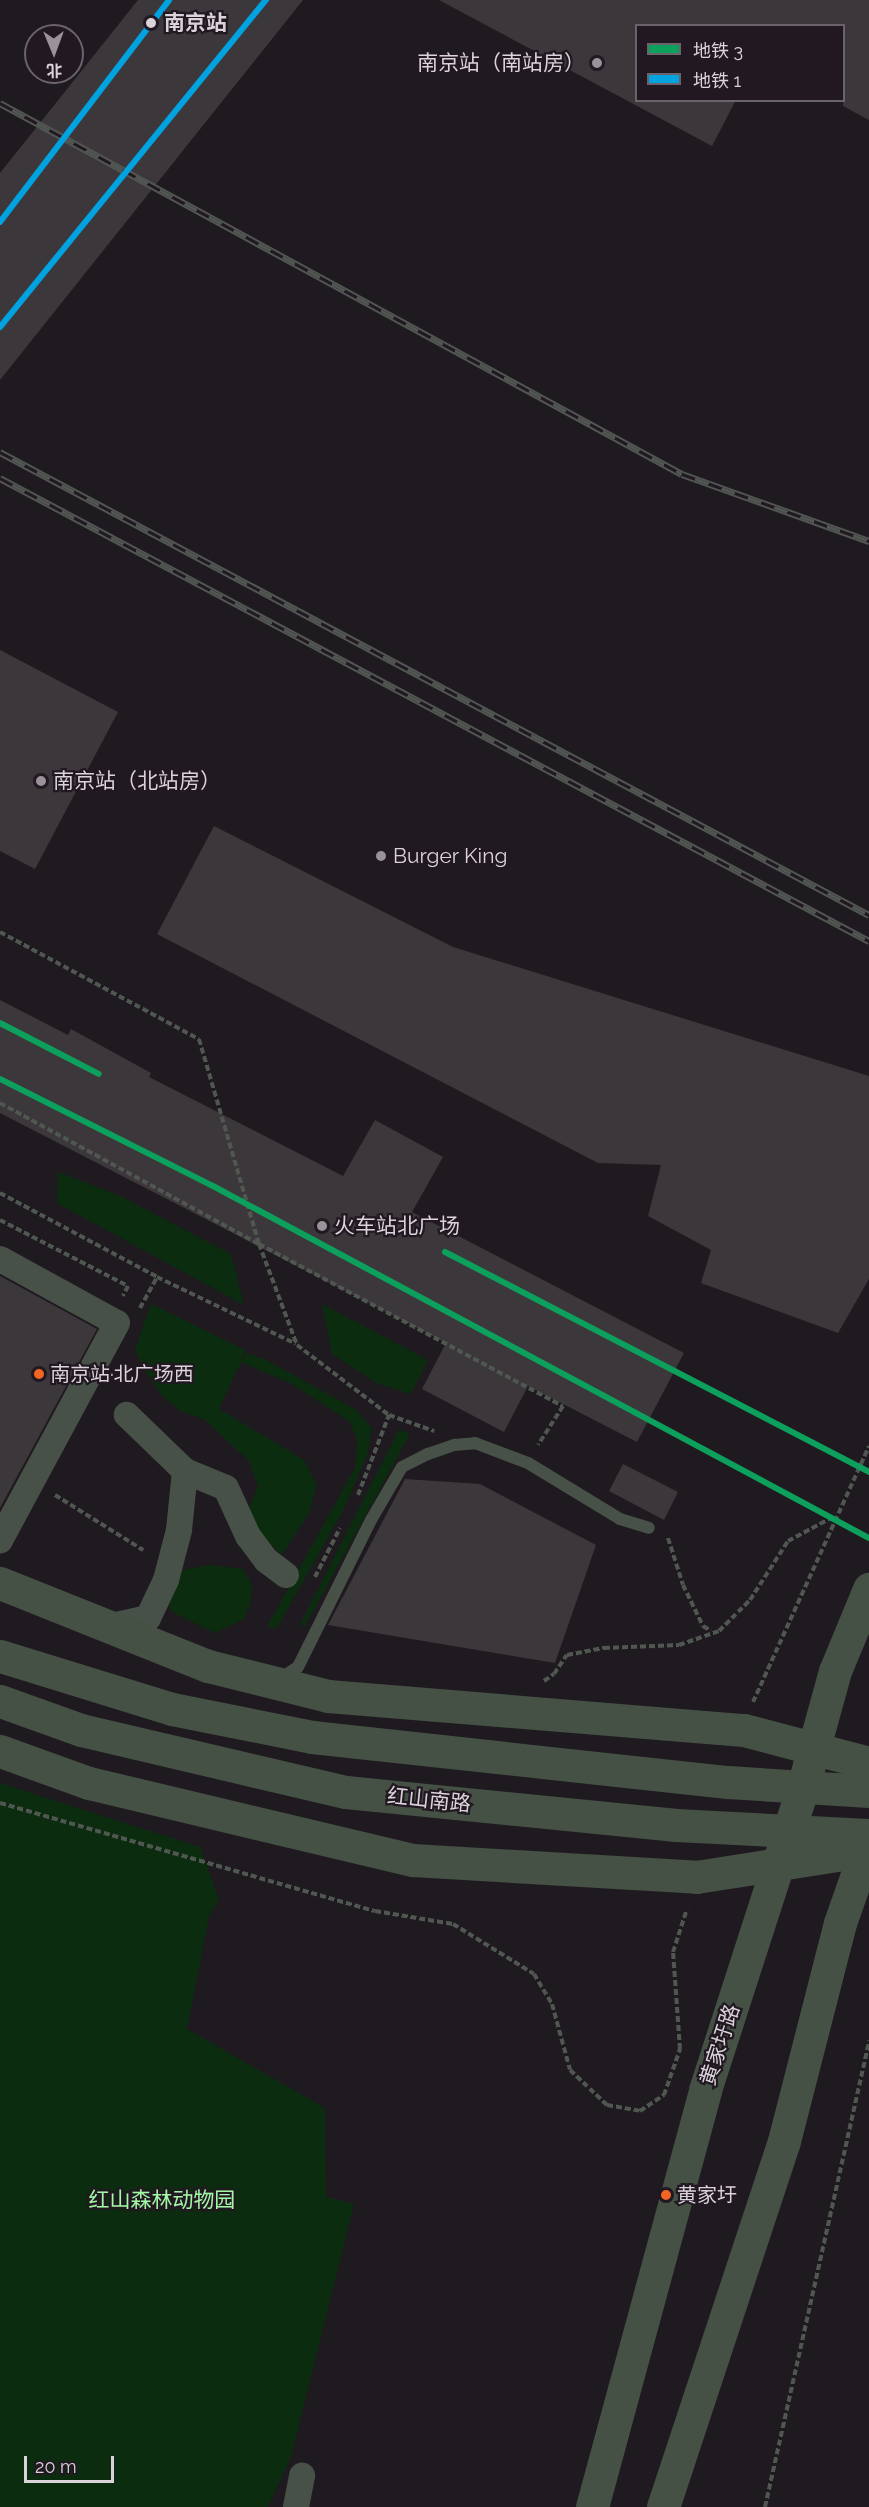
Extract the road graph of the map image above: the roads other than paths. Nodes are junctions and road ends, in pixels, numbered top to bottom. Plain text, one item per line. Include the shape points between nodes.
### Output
1 (0, 1259) edge
2 (127, 1415) dead end
3 (185, 1471) junction
4 (649, 1528) road end
5 (0, 1540) edge
6 (286, 1575) dead end
7 (0, 1583) edge
8 (869, 1589) edge
9 (108, 1627) junction
10 (0, 1656) edge
11 (275, 1682) junction
12 (0, 1701) edge
13 (813, 1749) junction
14 (0, 1751) edge
15 (869, 1763) edge
16 (802, 1787) junction
17 (869, 1791) edge
18 (788, 1831) junction
19 (868, 1844) edge
20 (777, 1864) junction
21 (303, 2476) dead end
22 (296, 2507) edge
23 (592, 2507) edge
24 (663, 2507) edge

1 - 5 street via 117,1323
2 - 3 street
3 - 6 street via 226,1488 248,1536 267,1560
3 - 9 street via 179,1530 166,1580 148,1618
4 - 11 lane via 620,1519 528,1463 475,1443 454,1445 402,1467 371,1520 298,1667
7 - 9 main road
8 - 13 main road, 黄家圩路 via 835,1671
9 - 11 main road via 208,1666
10 - 16 main road via 172,1709 312,1737 456,1755
11 - 13 main road via 328,1696 744,1730
12 - 18 main road, 红山南路 via 81,1730 346,1792 676,1825
13 - 15 main road
13 - 16 main road, 黄家圩路
14 - 20 main road via 89,1783 413,1860 696,1877
16 - 17 main road
16 - 18 main road, 黄家圩路
18 - 19 main road, 红山南路
18 - 20 main road, 黄家圩路
19 - 20 main road
19 - 24 main road via 840,1923 784,2140
20 - 23 main road, 黄家圩路 via 705,2090
21 - 22 street

